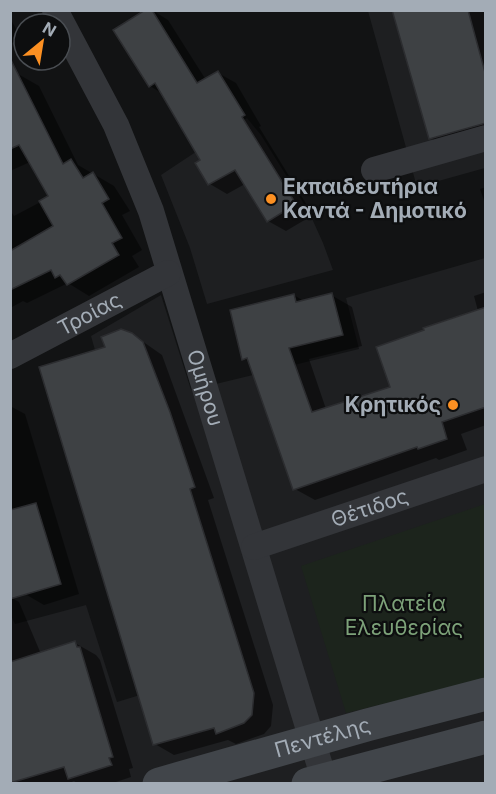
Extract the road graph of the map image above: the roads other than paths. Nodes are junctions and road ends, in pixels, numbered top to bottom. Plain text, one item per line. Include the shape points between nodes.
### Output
1 (55, 10) edge
2 (486, 138) edge
3 (374, 170) dead end
4 (168, 273) junction
5 (10, 356) edge
6 (486, 469) edge
7 (254, 547) junction
8 (486, 694) edge
9 (486, 737) edge
10 (312, 740) junction
11 (316, 781) edge
12 (159, 783) edge

1 - 4 street, Ομήρου via 116,125 151,212
2 - 3 street
4 - 5 street, Τροίας
4 - 7 street, Ομήρου
6 - 7 street, Θέτιδος
7 - 10 street, Ομήρου
8 - 10 main road, Πεντέλης
9 - 11 main road, Πεντέλης
10 - 11 street, Ομήρου
10 - 12 main road, Πεντέλης

